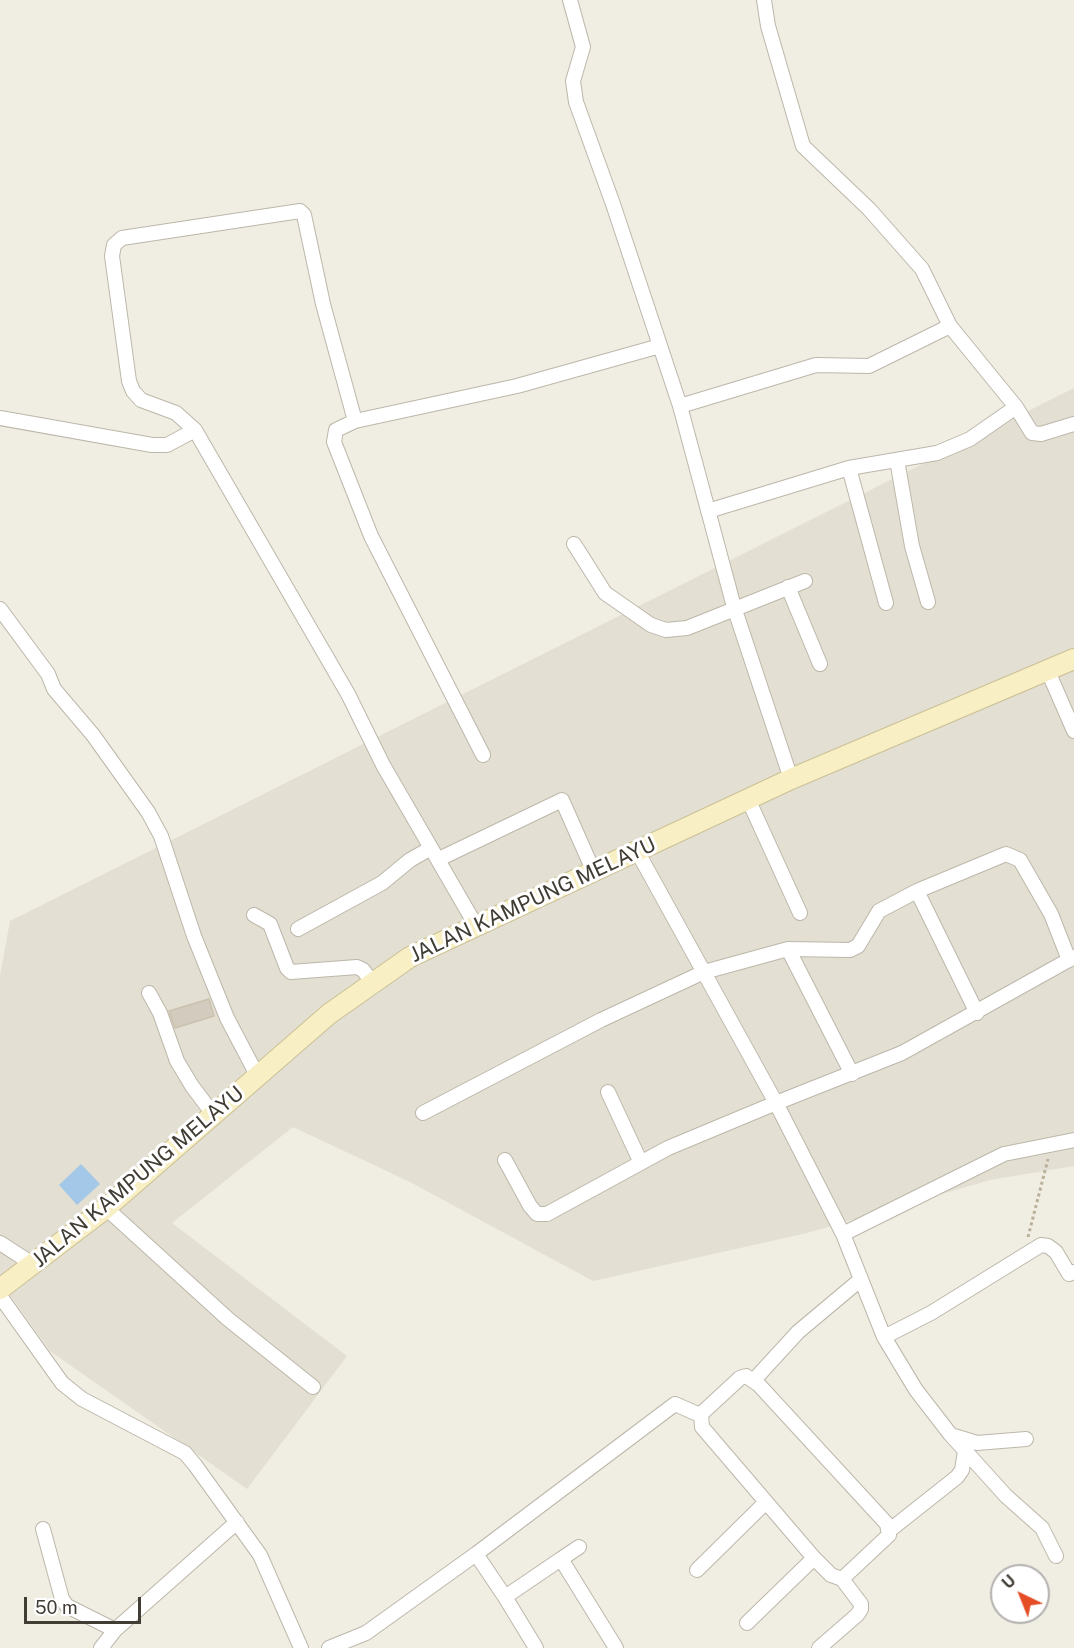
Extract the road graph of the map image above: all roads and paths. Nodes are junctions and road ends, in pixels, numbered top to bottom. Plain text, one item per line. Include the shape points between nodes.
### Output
1 (570, 0) edge
2 (764, 0) edge
3 (950, 326) junction
4 (660, 346) junction
5 (680, 406) junction
6 (1016, 407) junction
7 (0, 418) edge
8 (355, 421) junction
9 (1074, 424) edge
10 (195, 430) junction
11 (897, 460) junction
12 (849, 468) junction
13 (708, 511) junction
14 (574, 544) dead end
15 (805, 581) dead end
16 (788, 587) junction
17 (928, 602) dead end
18 (886, 603) dead end
19 (734, 607) junction
20 (0, 609) edge
21 (1074, 659) edge
22 (820, 664) dead end
23 (1047, 669) junction
24 (1074, 731) edge
25 (483, 755) dead end
26 (791, 779) junction
27 (748, 799) junction
28 (638, 851) junction
29 (435, 854) junction
30 (593, 870) junction
31 (917, 891) junction
32 (800, 913) dead end
33 (254, 915) dead end
34 (475, 924) junction
35 (297, 929) dead end
36 (788, 949) junction
37 (1072, 958) edge
38 (704, 972) junction
39 (373, 983) junction
40 (149, 993) dead end
41 (977, 1013) junction
42 (852, 1074) junction
43 (257, 1075) junction
44 (608, 1092) dead end
45 (776, 1103) junction
46 (423, 1113) dead end
47 (213, 1114) junction
48 (1074, 1140) edge
49 (1050, 1145) junction
50 (505, 1160) dead end
51 (640, 1163) junction
52 (106, 1209) junction
53 (843, 1234) junction
54 (0, 1243) edge
55 (1024, 1253) junction
56 (34, 1265) junction
57 (1072, 1277) edge
58 (860, 1280) junction
59 (0, 1289) edge
60 (0, 1296) edge
61 (884, 1337) junction
62 (754, 1380) junction
63 (313, 1387) dead end
64 (700, 1415) junction
65 (950, 1434) junction
66 (1026, 1439) dead end
67 (965, 1451) junction
68 (766, 1502) junction
69 (237, 1522) junction
70 (43, 1529) dead end
71 (890, 1530) junction
72 (579, 1548) dead end
73 (476, 1554) junction
74 (1056, 1556) dead end
75 (814, 1558) junction
76 (561, 1559) junction
77 (698, 1570) dead end
78 (842, 1578) junction
79 (505, 1597) junction
80 (747, 1623) dead end
81 (115, 1630) junction
82 (101, 1648) edge
83 (301, 1648) edge
84 (329, 1648) edge
85 (536, 1648) edge
86 (616, 1648) edge
87 (819, 1648) edge

1 - 4 street via 583,47 573,81 576,102
2 - 3 street via 803,146 869,209 922,269
3 - 5 street via 869,366 816,365
3 - 6 street
4 - 5 street
4 - 8 street via 517,386
5 - 13 street
6 - 9 street via 1032,433
6 - 11 street via 970,439 937,453
7 - 10 street via 152,446 167,445
8 - 10 street via 304,215 295,210 122,238 114,245 112,256 129,381 141,400 176,413
8 - 25 street via 336,430 334,442 371,536
10 - 29 street via 348,694 383,765
11 - 12 street
11 - 17 street via 912,546
12 - 13 street
12 - 18 street
13 - 19 street
14 - 19 street via 605,593 651,625 666,630 687,628
15 - 16 street
16 - 19 street
16 - 22 street
19 - 26 street
20 - 43 street via 48,674 54,689 93,735 148,812 161,836 226,1018
21 - 23 main road, JALAN KAMPUNG MELAYU
23 - 24 street
23 - 26 main road, JALAN KAMPUNG MELAYU
26 - 27 main road, JALAN KAMPUNG MELAYU
27 - 28 main road, JALAN KAMPUNG MELAYU
27 - 32 street
28 - 30 main road, JALAN KAMPUNG MELAYU
28 - 38 street
29 - 30 street via 562,800
29 - 34 street
29 - 35 street via 410,861 382,883
30 - 34 main road, JALAN KAMPUNG MELAYU
31 - 36 street via 879,911 858,946 850,951
31 - 37 street via 1006,855 1015,856 1051,914
31 - 41 street
33 - 39 street via 270,924 291,972 357,968
34 - 39 main road, JALAN KAMPUNG MELAYU via 410,957
36 - 38 street
36 - 42 street
37 - 41 street
38 - 45 street
38 - 46 street via 601,1020
39 - 43 main road, JALAN KAMPUNG MELAYU
40 - 47 street via 177,1061
41 - 42 street via 902,1053
42 - 45 street
43 - 47 main road, JALAN KAMPUNG MELAYU
44 - 51 street
45 - 51 street
45 - 53 street
47 - 52 main road, JALAN KAMPUNG MELAYU
48 - 49 street
49 - 53 street via 1015,1150 993,1159
49 - 55 path
50 - 51 street via 537,1214 547,1214
52 - 56 main road, JALAN KAMPUNG MELAYU
52 - 63 street via 228,1319
53 - 58 street
54 - 56 street
55 - 57 street via 1048,1246
55 - 61 street via 931,1313
56 - 59 main road, JALAN KAMPUNG MELAYU
58 - 61 street
58 - 62 street via 798,1332
60 - 69 street via 62,1383 82,1399 185,1453
61 - 65 street via 916,1390
62 - 64 street via 740,1378
62 - 71 street
64 - 68 street via 702,1427
64 - 73 street via 675,1404
65 - 66 street via 977,1443
65 - 67 street
67 - 71 street via 957,1477
67 - 74 street via 1042,1528
68 - 75 street
68 - 77 street
69 - 81 street
69 - 83 street via 260,1555
70 - 81 street via 62,1599 67,1606
71 - 78 street
72 - 76 street
73 - 79 street
73 - 84 street via 366,1634
75 - 78 street via 831,1575
75 - 80 street
76 - 79 street
76 - 86 street
78 - 87 street via 861,1609
79 - 85 street
81 - 82 street

